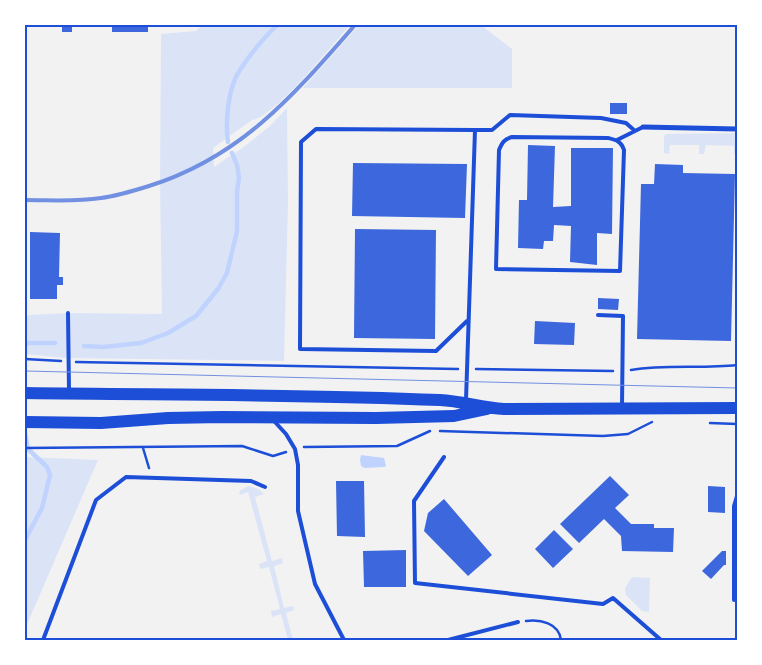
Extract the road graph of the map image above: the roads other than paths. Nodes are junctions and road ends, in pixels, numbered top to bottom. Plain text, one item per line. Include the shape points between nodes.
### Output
1 (643, 127) joint
2 (737, 129) edge
3 (475, 130) junction
4 (634, 131) junction
5 (617, 140) junction
6 (68, 314) dead end
7 (598, 315) dead end
8 (468, 321) junction
9 (31, 393) edge
10 (69, 393) junction
11 (466, 402) junction
12 (490, 408) junction
13 (622, 408) junction
14 (737, 408) edge
15 (271, 418) junction
16 (25, 422) edge
17 (444, 457) dead end
18 (265, 487) dead end
19 (737, 496) edge
20 (734, 600) dead end
21 (518, 622) road end
22 (43, 640) edge
23 (344, 640) edge
24 (448, 640) edge
25 (661, 640) edge

1 - 2 street
1 - 4 lane
3 - 4 lane via 492,130 510,115 601,118 626,123
3 - 8 lane
3 - 8 lane via 316,129 301,142 300,349 436,351
4 - 5 lane
5 - 5 lane via 521,137 506,139 501,144 496,269 620,271 624,150
6 - 10 lane
7 - 13 lane via 623,316
8 - 11 lane
9 - 10 main road
10 - 11 main road
11 - 12 main road
12 - 13 main road
12 - 15 main road via 454,416
13 - 14 main road
15 - 16 main road
15 - 23 lane via 286,434 294,449 298,465 298,511 315,584
17 - 25 lane via 414,501 415,582 603,604 613,598
18 - 22 lane via 251,481 126,477 96,500
19 - 20 lane via 734,506
21 - 24 lane

